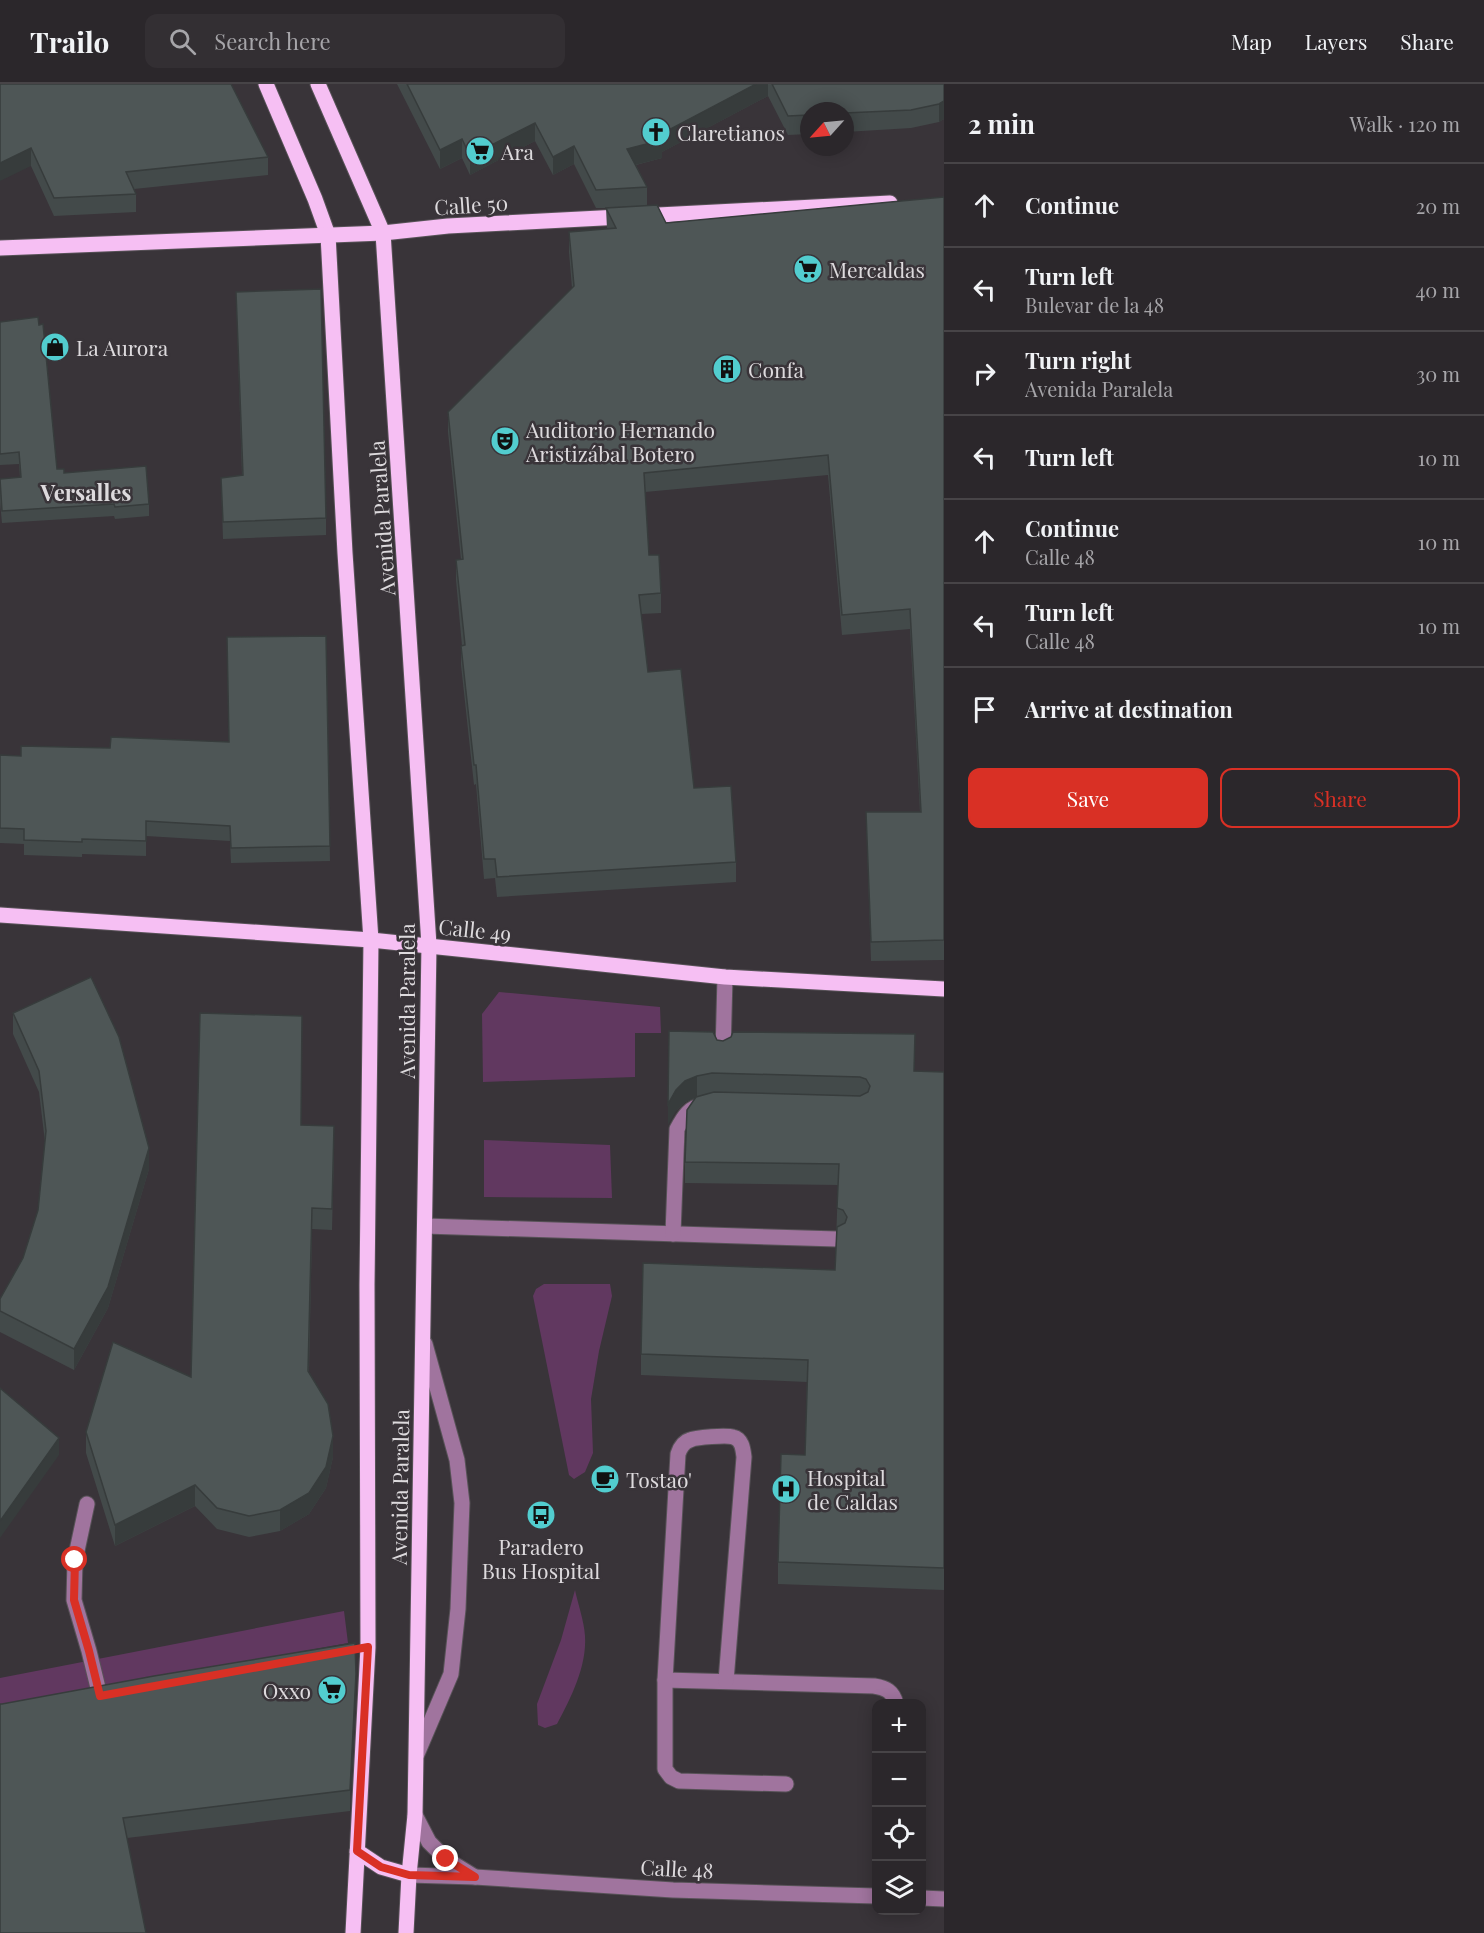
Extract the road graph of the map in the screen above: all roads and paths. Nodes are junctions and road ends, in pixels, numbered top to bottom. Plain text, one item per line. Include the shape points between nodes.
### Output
1 (266, 84) edge
2 (318, 84) edge
3 (909, 202) edge
4 (383, 233) junction
5 (328, 235) junction
6 (0, 248) edge
7 (0, 915) edge
8 (371, 940) junction
9 (429, 945) junction
10 (725, 977) junction
11 (944, 989) edge
12 (723, 1053) edge
13 (713, 1104) edge
14 (425, 1226) junction
15 (673, 1234) junction
16 (837, 1239) edge
17 (422, 1336) junction
18 (87, 1504) dead end
19 (666, 1680) junction
20 (726, 1682) junction
21 (100, 1696) edge
22 (895, 1699) edge
23 (416, 1757) junction
24 (786, 1784) dead end
25 (415, 1815) junction
26 (357, 1851) junction
27 (409, 1875) junction
28 (475, 1877) junction
29 (872, 1896) edge
30 (926, 1898) edge
31 (944, 1899) edge
32 (353, 1933) edge
33 (406, 1933) edge

1 - 5 main road, Avenida Paralela
2 - 4 main road, Avenida Paralela
3 - 4 main road, Calle 50 via 448,226
4 - 5 main road, Calle 50
4 - 9 main road, Avenida Paralela
5 - 6 main road, Calle 50
5 - 8 main road, Avenida Paralela
7 - 8 main road, Calle 49
8 - 9 main road, Calle 49
8 - 26 main road, Avenida Paralela via 369,1480
9 - 10 main road, Calle 49
9 - 14 main road, Avenida Paralela
10 - 11 main road, Calle 49
10 - 12 street
13 - 15 street via 685,1113 677,1129
14 - 15 street
14 - 17 main road, Avenida Paralela
15 - 16 street
17 - 23 main road, Avenida Paralela
17 - 23 street via 457,1460 462,1503 451,1674
18 - 21 street via 75,1560 74,1600
19 - 20 street
19 - 20 street via 678,1454 689,1440 733,1436 743,1448 744,1457
19 - 24 street via 664,1758 671,1777 680,1781
20 - 22 street via 885,1687
23 - 25 main road, Avenida Paralela
25 - 27 main road, Avenida Paralela
25 - 28 street, Calle 48 via 429,1842 446,1859
26 - 27 main road via 381,1867
26 - 32 main road, Avenida Paralela
27 - 28 street, Calle 48
27 - 33 main road, Avenida Paralela
28 - 29 street, Calle 48 via 673,1890
30 - 31 street

